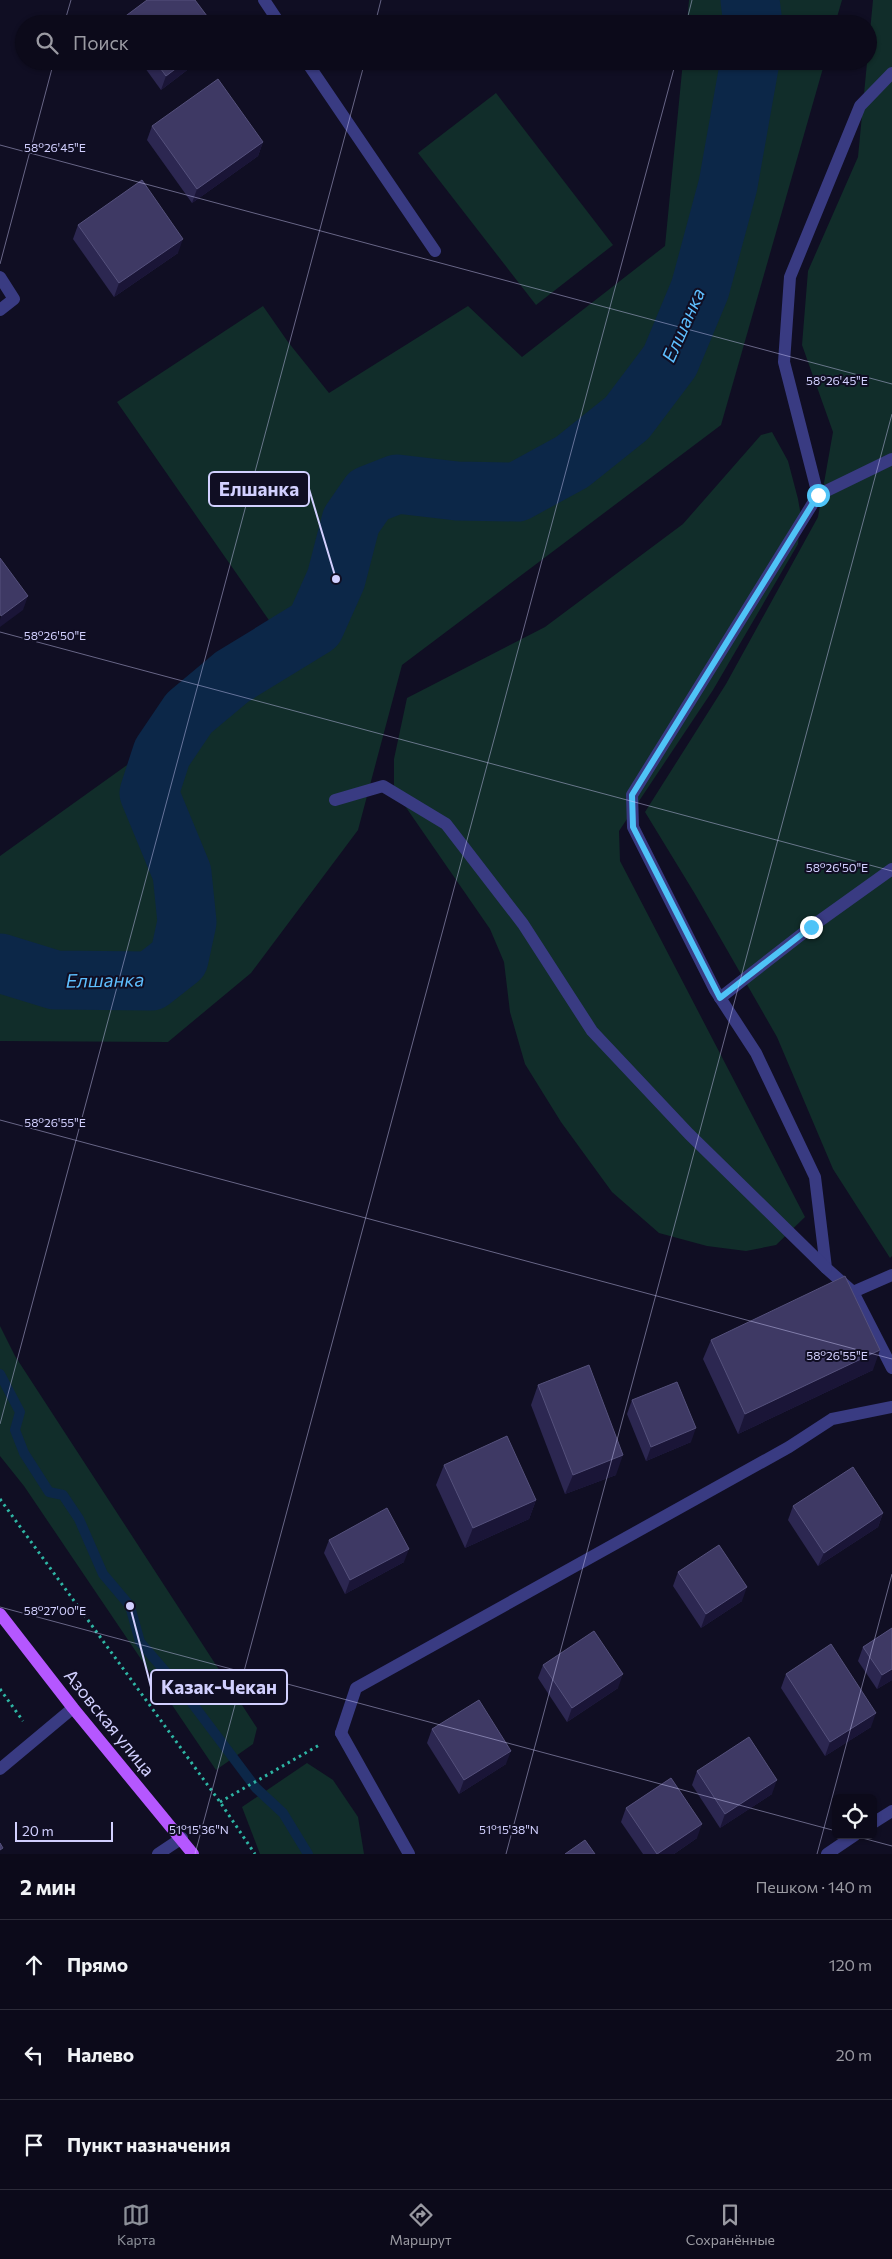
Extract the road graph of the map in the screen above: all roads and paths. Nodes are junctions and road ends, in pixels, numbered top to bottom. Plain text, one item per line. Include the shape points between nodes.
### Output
1 (264, 0) edge
2 (274, 15) edge
3 (312, 70) edge
4 (892, 72) edge
5 (435, 251) dead end
6 (0, 277) edge
7 (0, 310) edge
8 (892, 459) edge
9 (818, 495) junction
10 (335, 800) dead end
11 (892, 869) edge
12 (720, 998) junction
13 (826, 1268) junction
14 (892, 1275) edge
15 (853, 1292) junction
16 (892, 1368) edge
17 (892, 1407) edge
18 (0, 1499) edge
19 (0, 1614) edge
20 (0, 1689) edge
21 (73, 1708) junction
22 (341, 1733) junction
23 (36, 1739) junction
24 (1, 1765) edge
25 (220, 1802) junction
26 (892, 1811) edge
27 (877, 1820) edge
28 (182, 1838) junction
29 (849, 1839) edge
30 (158, 1854) edge
31 (193, 1854) edge
32 (255, 1854) edge
33 (409, 1854) edge
34 (827, 1854) edge

1 - 2 street
3 - 5 street
4 - 9 street via 860,106 790,277 784,362
6 - 7 street via 14,299
8 - 9 street
9 - 12 street via 632,795 633,827
10 - 13 street via 383,786 446,824 524,924 592,1031 689,1134
11 - 12 street
12 - 13 street via 756,1053 816,1177
13 - 15 street
14 - 15 street
15 - 16 street
17 - 22 street via 832,1420 781,1452 356,1688
18 - 25 path
19 - 21 main road, Азовская улица
20 - 23 path
21 - 23 street
21 - 28 main road, Азовская улица
22 - 25 path
22 - 33 street
23 - 24 street
25 - 32 path
26 - 27 street
28 - 30 street
28 - 31 main road, Азовская улица
29 - 34 street

